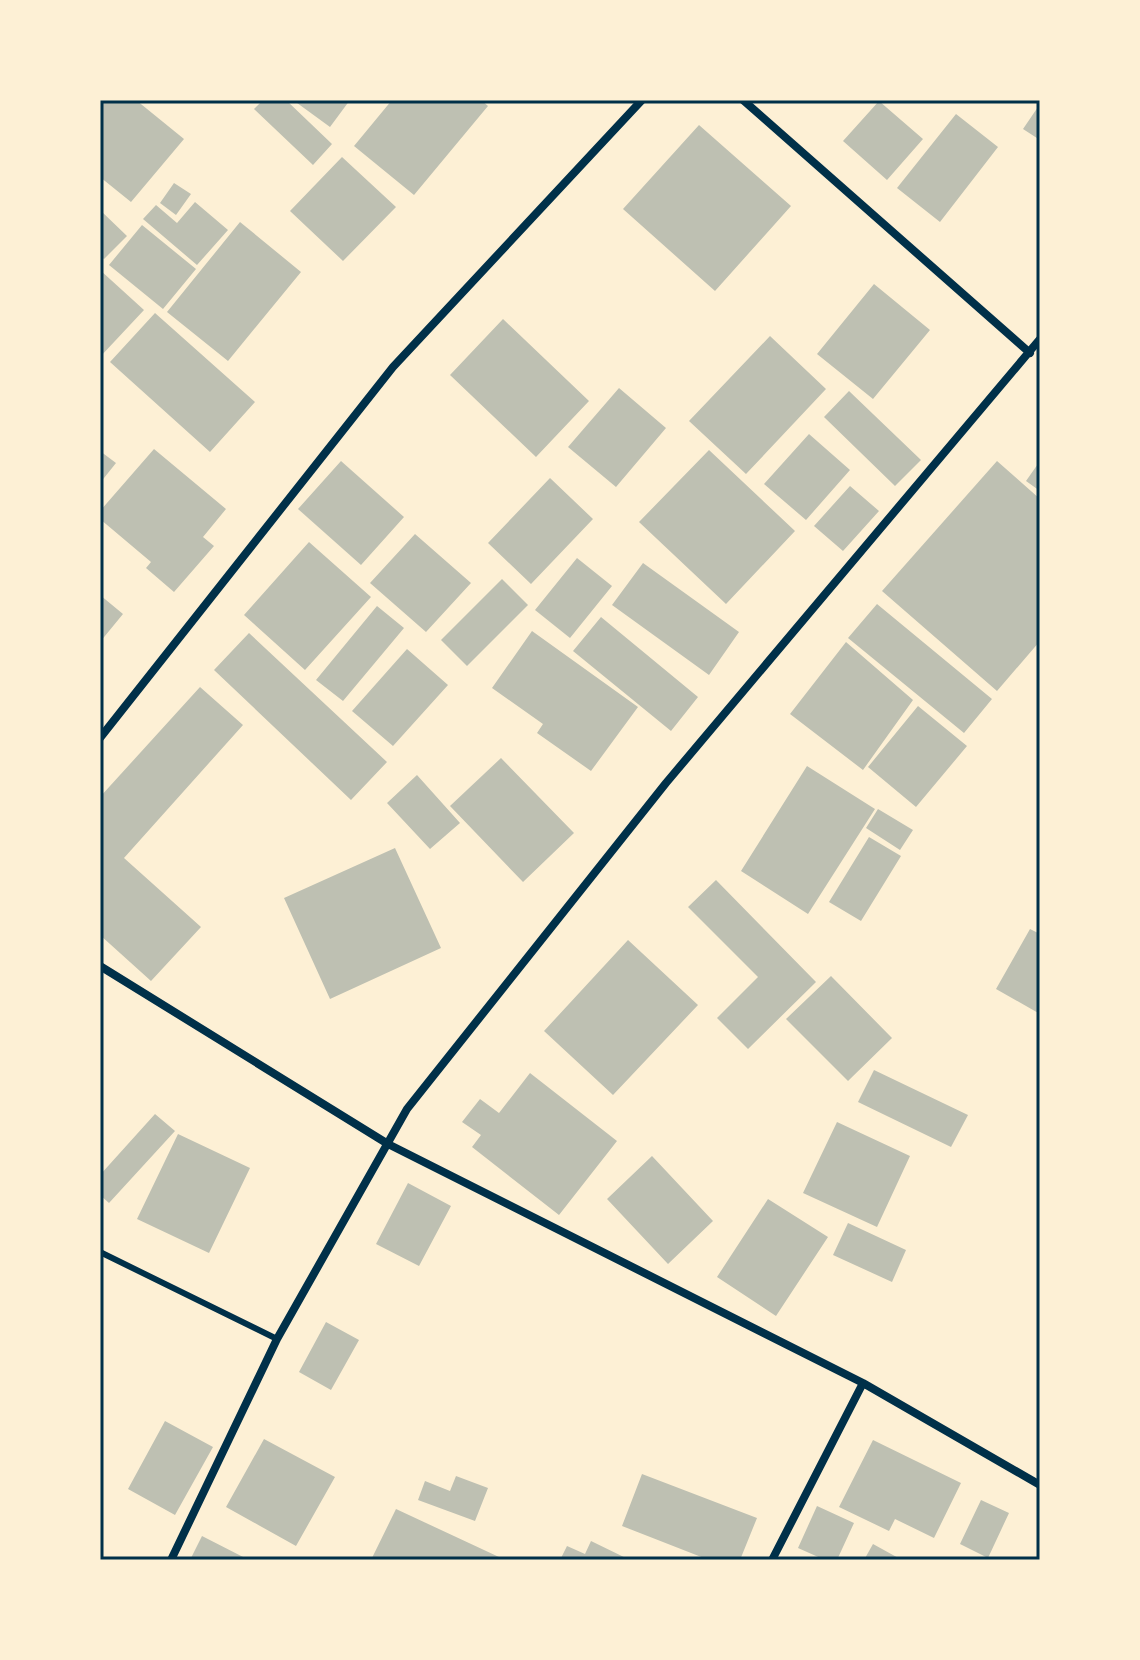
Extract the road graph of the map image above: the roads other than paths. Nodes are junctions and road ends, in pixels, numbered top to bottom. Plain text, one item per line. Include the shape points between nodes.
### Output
1 (642, 100) edge
2 (743, 100) edge
3 (1040, 339) edge
4 (1030, 353) junction
5 (100, 738) edge
6 (100, 966) edge
7 (388, 1144) junction
8 (100, 1252) edge
9 (277, 1339) junction
10 (863, 1383) junction
11 (1040, 1485) edge
12 (171, 1560) edge
13 (772, 1560) edge

1 - 5 street via 393,367
2 - 4 street
3 - 4 street
4 - 7 street via 666,783 407,1109
6 - 7 street
7 - 9 street
7 - 10 street
8 - 9 lane
9 - 12 street
10 - 11 street
10 - 13 street

